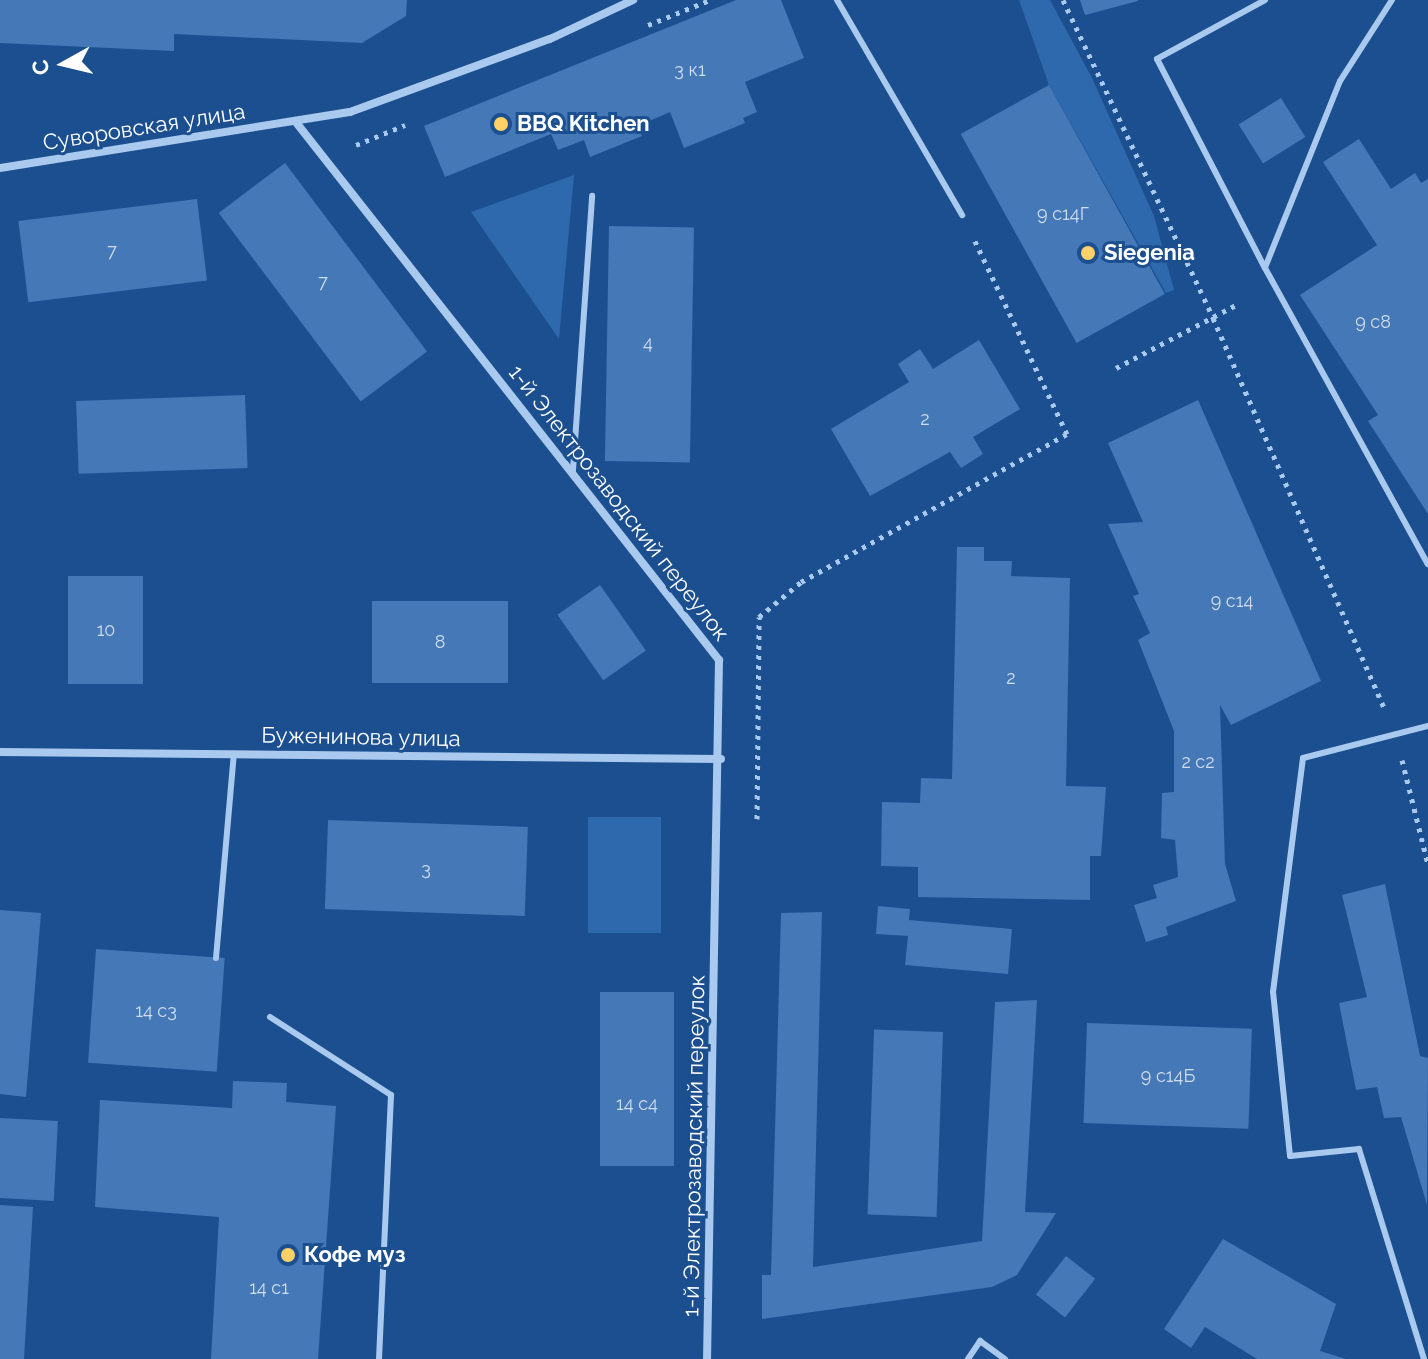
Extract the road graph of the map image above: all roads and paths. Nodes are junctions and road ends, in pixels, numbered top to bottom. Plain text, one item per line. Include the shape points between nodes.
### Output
1 (633, 0) edge
2 (837, 0) edge
3 (1063, 0) edge
4 (1265, 0) edge
5 (1392, 0) edge
6 (295, 121) junction
7 (0, 168) edge
8 (592, 196) dead end
9 (962, 215) joint
10 (1265, 268) junction
11 (1236, 305) dead end
12 (1213, 318) junction
13 (1116, 368) dead end
14 (573, 470) junction
15 (1428, 564) edge
16 (1428, 726) edge
17 (1395, 735) junction
18 (0, 752) edge
19 (234, 754) junction
20 (721, 759) junction
21 (757, 819) dead end
22 (1428, 864) edge
23 (216, 958) dead end
24 (270, 1017) dead end
25 (379, 1359) edge
26 (707, 1359) edge
27 (968, 1359) edge
28 (1005, 1359) edge
29 (1424, 1359) edge

1 - 6 street, Суворовская улица via 421,90
2 - 9 lane
3 - 12 path
4 - 10 lane via 1157,59
5 - 10 lane via 1340,81
6 - 7 street, Суворовская улица
6 - 14 street, 1-й Электрозаводский переулок
8 - 14 lane
9 - 21 path via 1067,434 801,582 759,617
10 - 15 lane
11 - 12 path
12 - 13 path
12 - 17 path
14 - 20 street, 1-й Электрозаводский переулок via 719,660
16 - 17 lane
17 - 22 path
17 - 29 lane via 1303,758 1273,992 1290,1156 1359,1149
18 - 19 street, Буженинова улица
19 - 20 street, Буженинова улица
19 - 23 lane
20 - 26 street, 1-й Электрозаводский переулок
24 - 25 lane via 391,1095
27 - 28 lane via 980,1341

